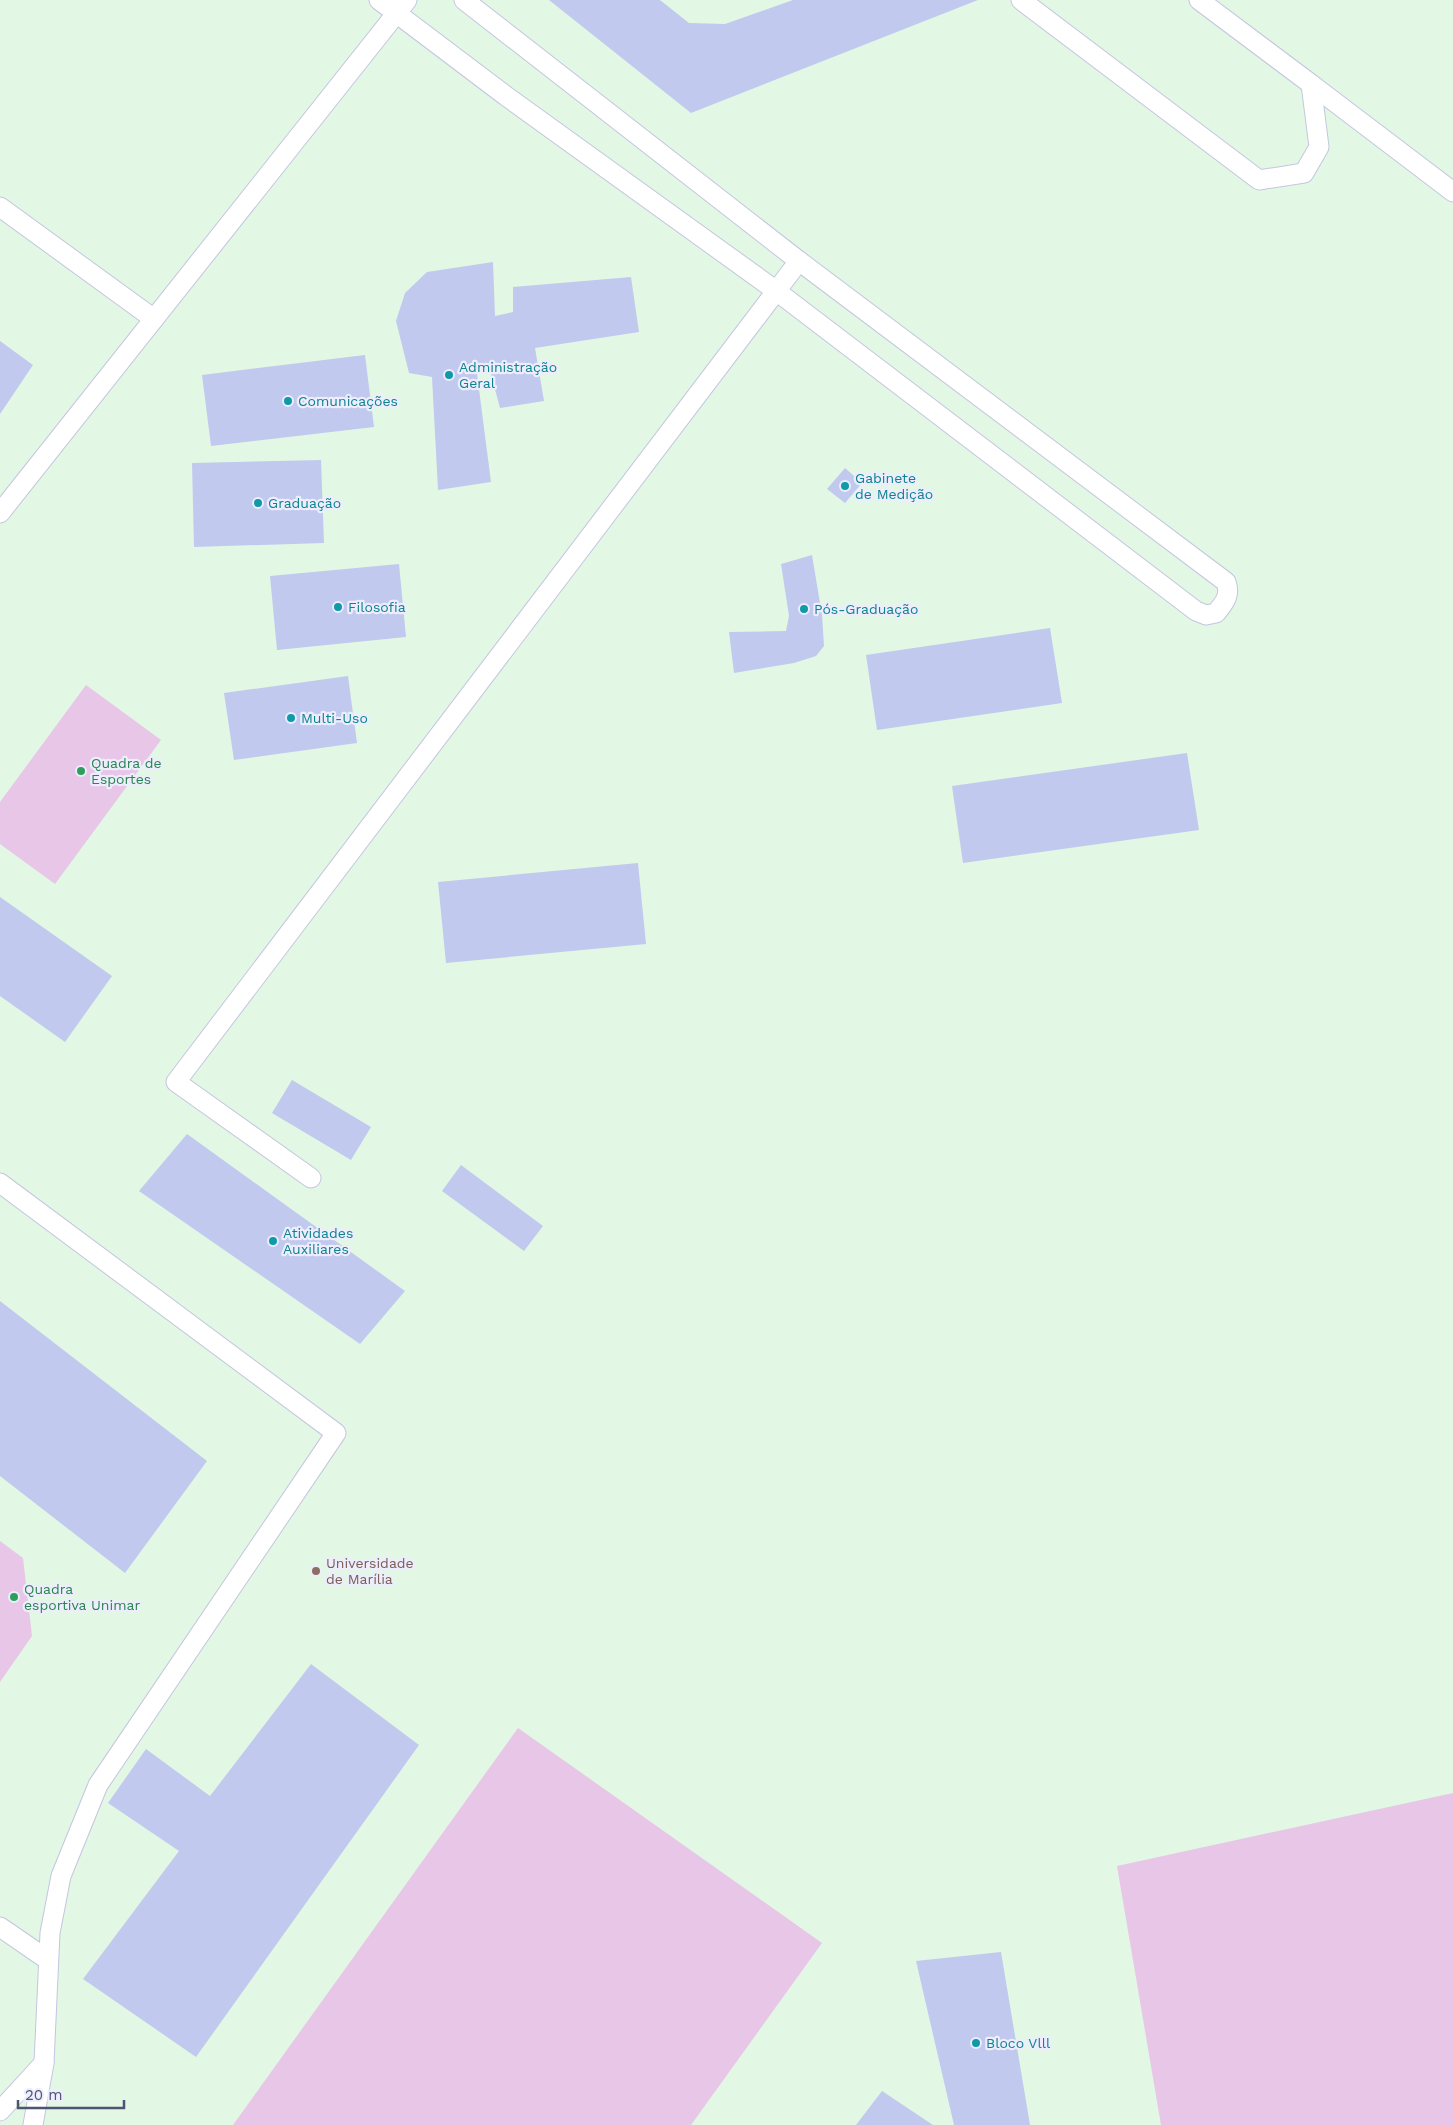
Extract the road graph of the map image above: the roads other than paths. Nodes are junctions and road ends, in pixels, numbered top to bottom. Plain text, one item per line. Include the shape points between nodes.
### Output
1 (379, 0) edge
2 (464, 0) edge
3 (1021, 0) edge
4 (1199, 0) edge
5 (402, 7) edge
6 (1312, 84) junction
7 (1453, 192) edge
8 (0, 207) edge
9 (799, 261) junction
10 (775, 290) junction
11 (154, 319) junction
12 (0, 513) edge
13 (311, 1178) dead end
14 (0, 1183) edge
15 (0, 1927) edge
16 (48, 1960) junction
17 (44, 2063) junction
18 (0, 2111) edge
19 (33, 2125) edge

1 - 5 lane
2 - 9 lane
3 - 6 lane via 1258,180 1304,173 1319,147
4 - 6 lane
5 - 10 lane via 506,96
5 - 11 lane
6 - 7 lane
8 - 11 lane
9 - 10 lane
9 - 10 lane via 1226,582 1229,589 1227,599 1216,613 1206,615 1196,611
10 - 13 lane via 176,1082
11 - 12 lane
14 - 16 lane via 336,1433 98,1785 61,1876
15 - 16 lane
16 - 17 lane
17 - 18 lane
17 - 19 lane

